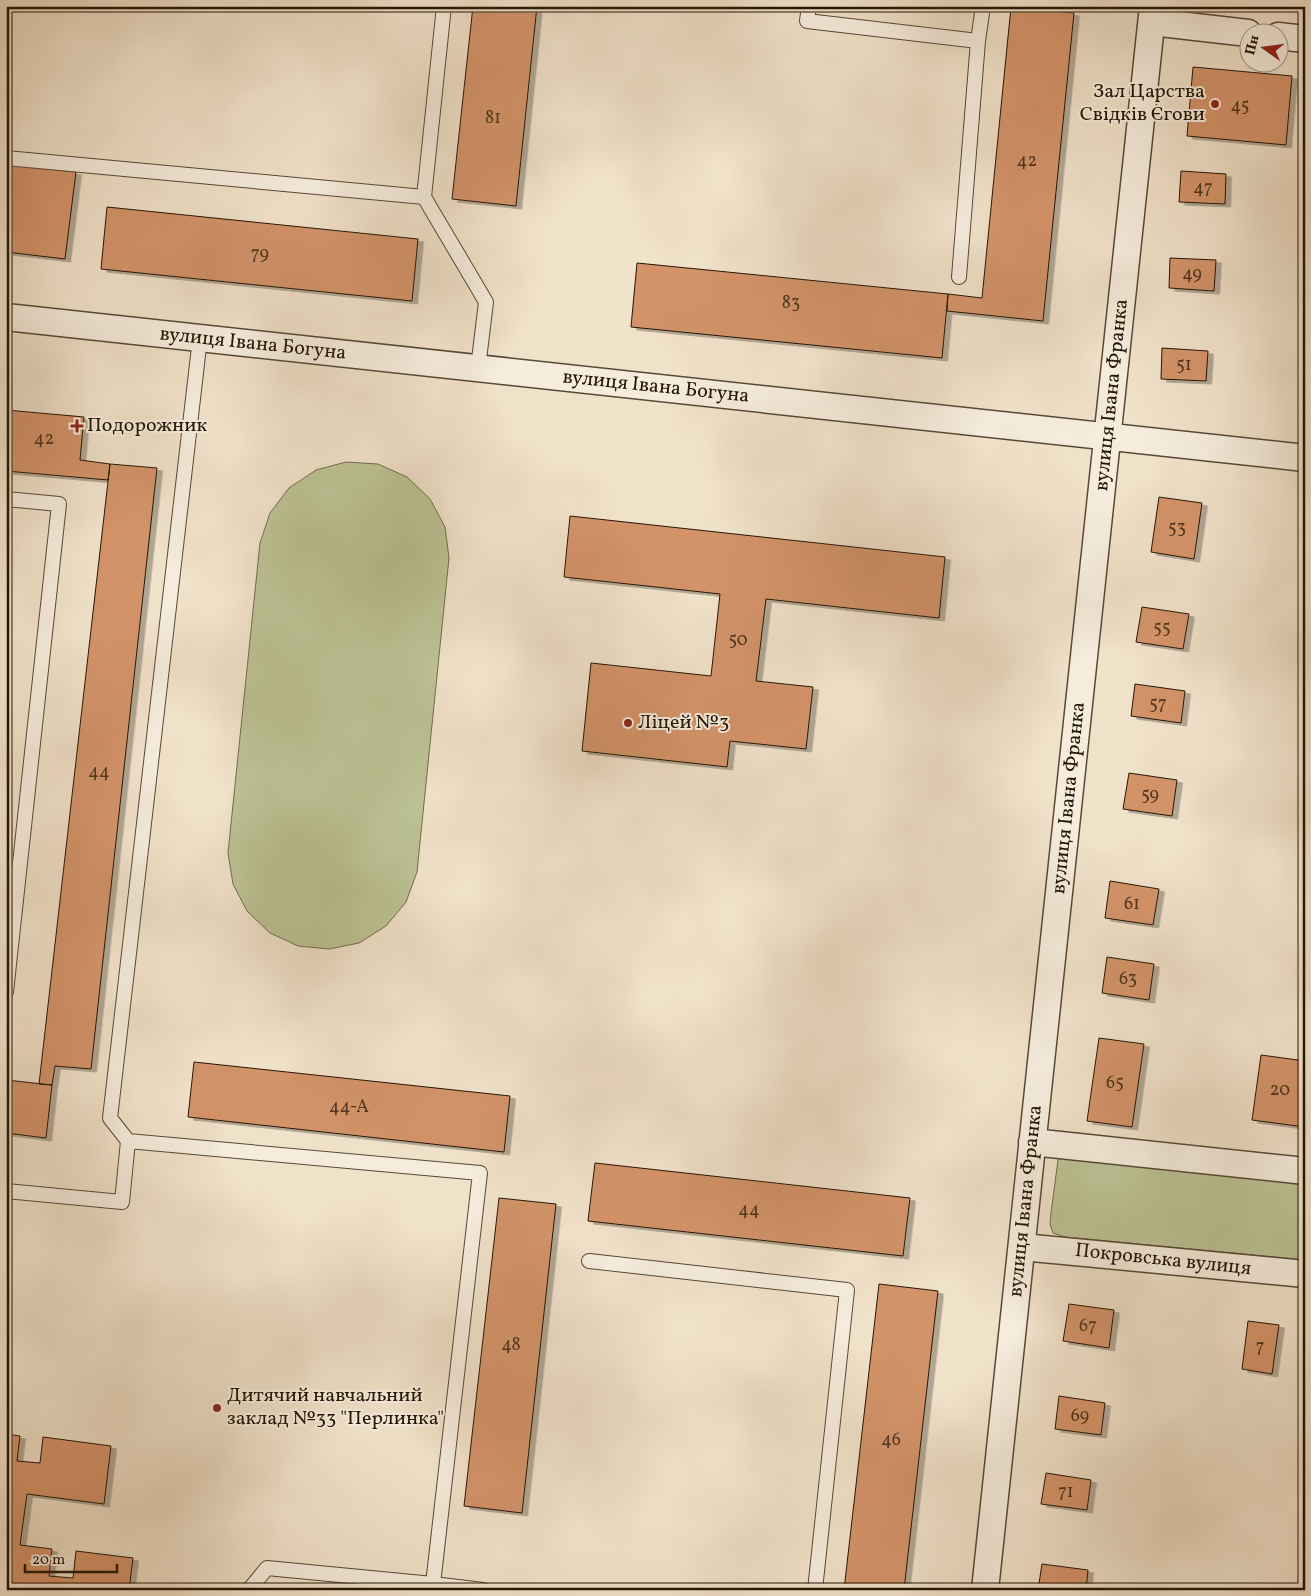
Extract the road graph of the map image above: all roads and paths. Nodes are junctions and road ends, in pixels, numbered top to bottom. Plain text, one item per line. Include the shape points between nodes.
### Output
1 (444, 6) edge
2 (809, 6) edge
3 (983, 6) edge
4 (1152, 14) edge
5 (1238, 31) edge
6 (1288, 37) edge
7 (1305, 39) edge
8 (978, 41) junction
9 (6, 158) edge
10 (424, 197) junction
11 (959, 277) dead end
12 (6, 317) edge
13 (200, 338) junction
14 (478, 368) junction
15 (1108, 436) junction
16 (1305, 458) edge
17 (6, 499) edge
18 (6, 992) edge
19 (128, 1141) junction
20 (1032, 1142) junction
21 (1305, 1171) edge
22 (6, 1191) edge
23 (1022, 1247) junction
24 (589, 1261) dead end
25 (1305, 1274) edge
26 (433, 1584) junction
27 (249, 1590) edge
28 (483, 1590) edge
29 (814, 1590) edge
30 (985, 1590) edge

1 - 10 lane
2 - 8 lane via 807,21
3 - 8 lane
4 - 5 street
4 - 15 street, вулиця Івана Франка
6 - 7 street
8 - 11 lane
9 - 10 lane
10 - 14 lane via 486,302
12 - 13 street, вулиця Івана Богуна
13 - 14 street, вулиця Івана Богуна
13 - 19 lane via 110,1118
14 - 15 street, вулиця Івана Богуна
15 - 16 street, вулиця Івана Богуна
15 - 20 street, вулиця Івана Франка
17 - 18 lane via 59,504
19 - 22 lane via 122,1202
19 - 26 lane via 480,1173
20 - 21 street
20 - 23 street, вулиця Івана Франка
23 - 25 street, Покровська вулиця
23 - 30 street, вулиця Івана Франка
24 - 29 lane via 847,1290
26 - 27 lane via 267,1568
26 - 28 lane

